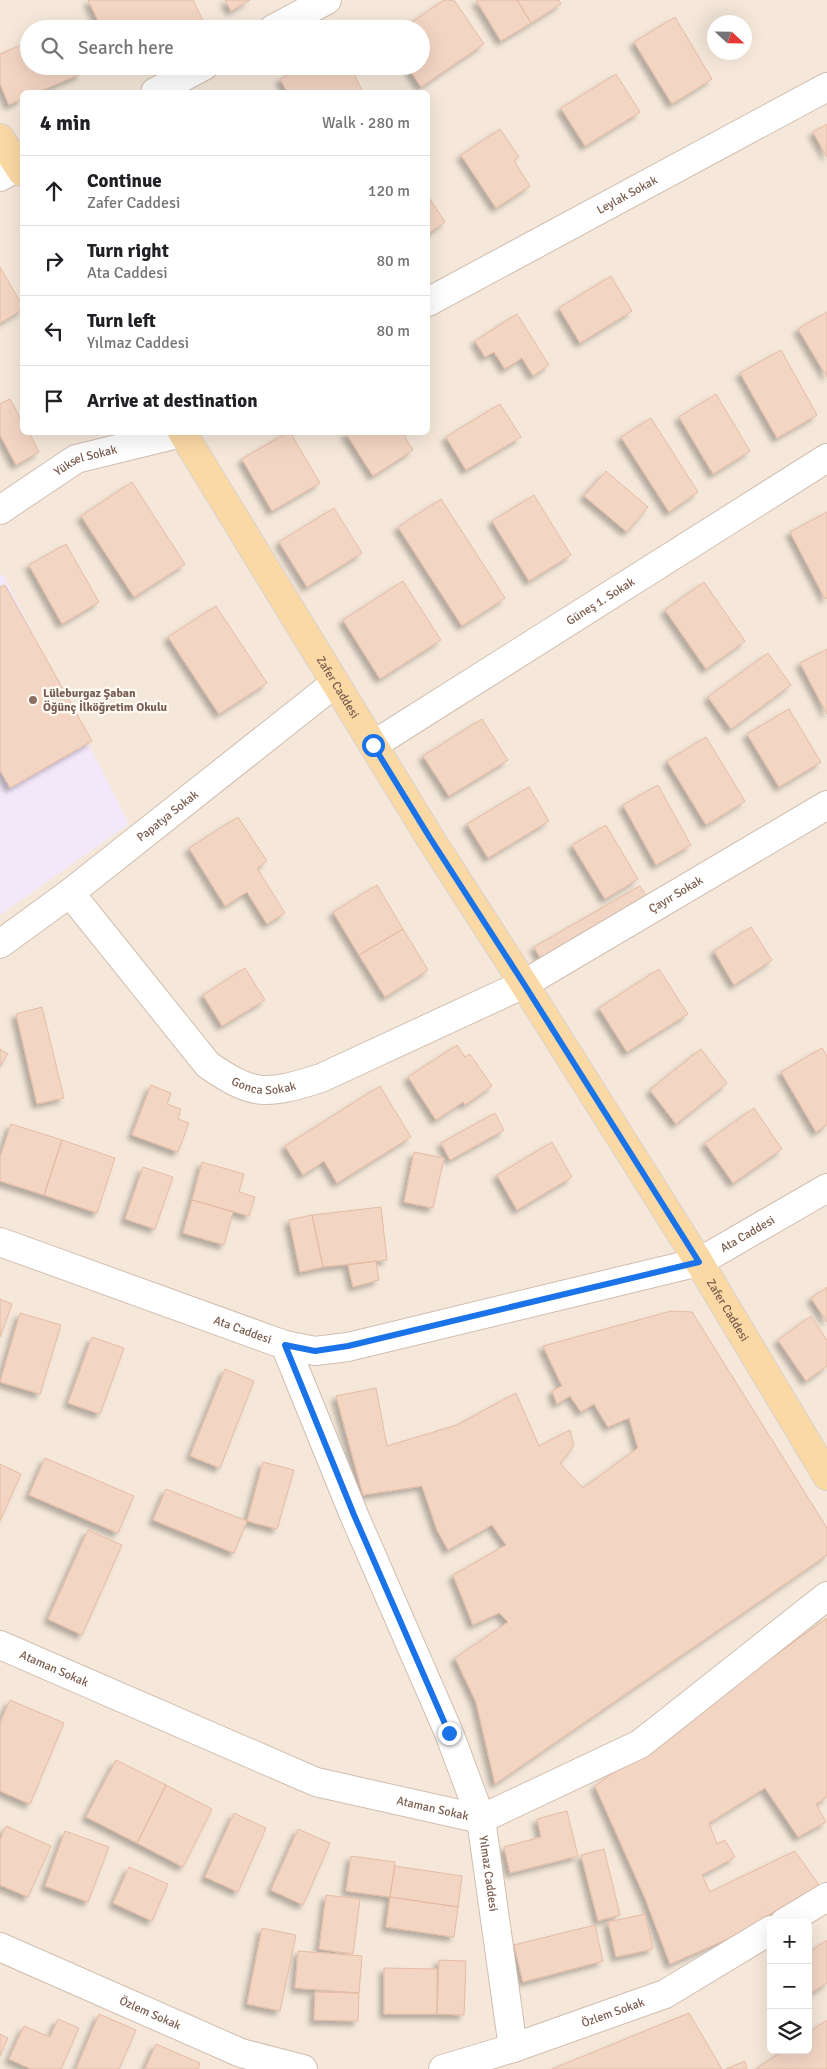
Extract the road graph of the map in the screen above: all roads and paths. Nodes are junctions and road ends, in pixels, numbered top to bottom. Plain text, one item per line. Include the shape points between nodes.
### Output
1 (327, 0) edge
2 (290, 20) edge
3 (187, 75) edge
4 (827, 86) edge
5 (159, 90) edge
6 (0, 138) edge
7 (16, 170) edge
8 (430, 301) edge
9 (176, 435) edge
10 (185, 435) edge
11 (827, 458) edge
12 (0, 510) edge
13 (334, 684) junction
14 (373, 745) junction
15 (827, 804) edge
16 (70, 893) junction
17 (0, 944) edge
18 (524, 984) junction
19 (827, 1188) edge
20 (0, 1242) edge
21 (699, 1262) junction
22 (285, 1345) junction
23 (827, 1476) edge
24 (827, 1596) edge
25 (0, 1645) edge
26 (481, 1819) junction
27 (827, 1897) edge
28 (791, 1919) edge
29 (767, 1932) edge
30 (0, 1947) edge
31 (513, 2048) junction
32 (303, 2069) edge
33 (443, 2069) edge

1 - 2 street
3 - 5 street
4 - 8 street, Leylak Sokak
6 - 7 main road
9 - 12 street, Yüksel Sokak via 76,459
10 - 13 main road, Zafer Caddesi
11 - 14 street, Güneş 1. Sokak
13 - 14 main road, Zafer Caddesi
13 - 16 street, Papatya Sokak
14 - 18 main road, Zafer Caddesi
15 - 18 street, Çayır Sokak
16 - 17 street, Papatya Sokak
16 - 18 street, Gonca Sokak via 208,1065 234,1082 262,1092 290,1088 320,1078
18 - 21 main road, Zafer Caddesi
19 - 21 street, Ata Caddesi
20 - 22 street, Ata Caddesi
21 - 22 street, Ata Caddesi via 348,1346 315,1351
21 - 23 main road, Zafer Caddesi
22 - 26 street, Yılmaz Caddesi via 350,1506 449,1733
24 - 26 street, Ataman Sokak via 640,1744
25 - 26 street, Ataman Sokak via 316,1782
26 - 31 street, Yılmaz Caddesi
27 - 28 street
29 - 31 street, Özlem Sokak via 665,1994
30 - 32 street, Özlem Sokak via 242,2054
31 - 33 street, Özlem Sokak

